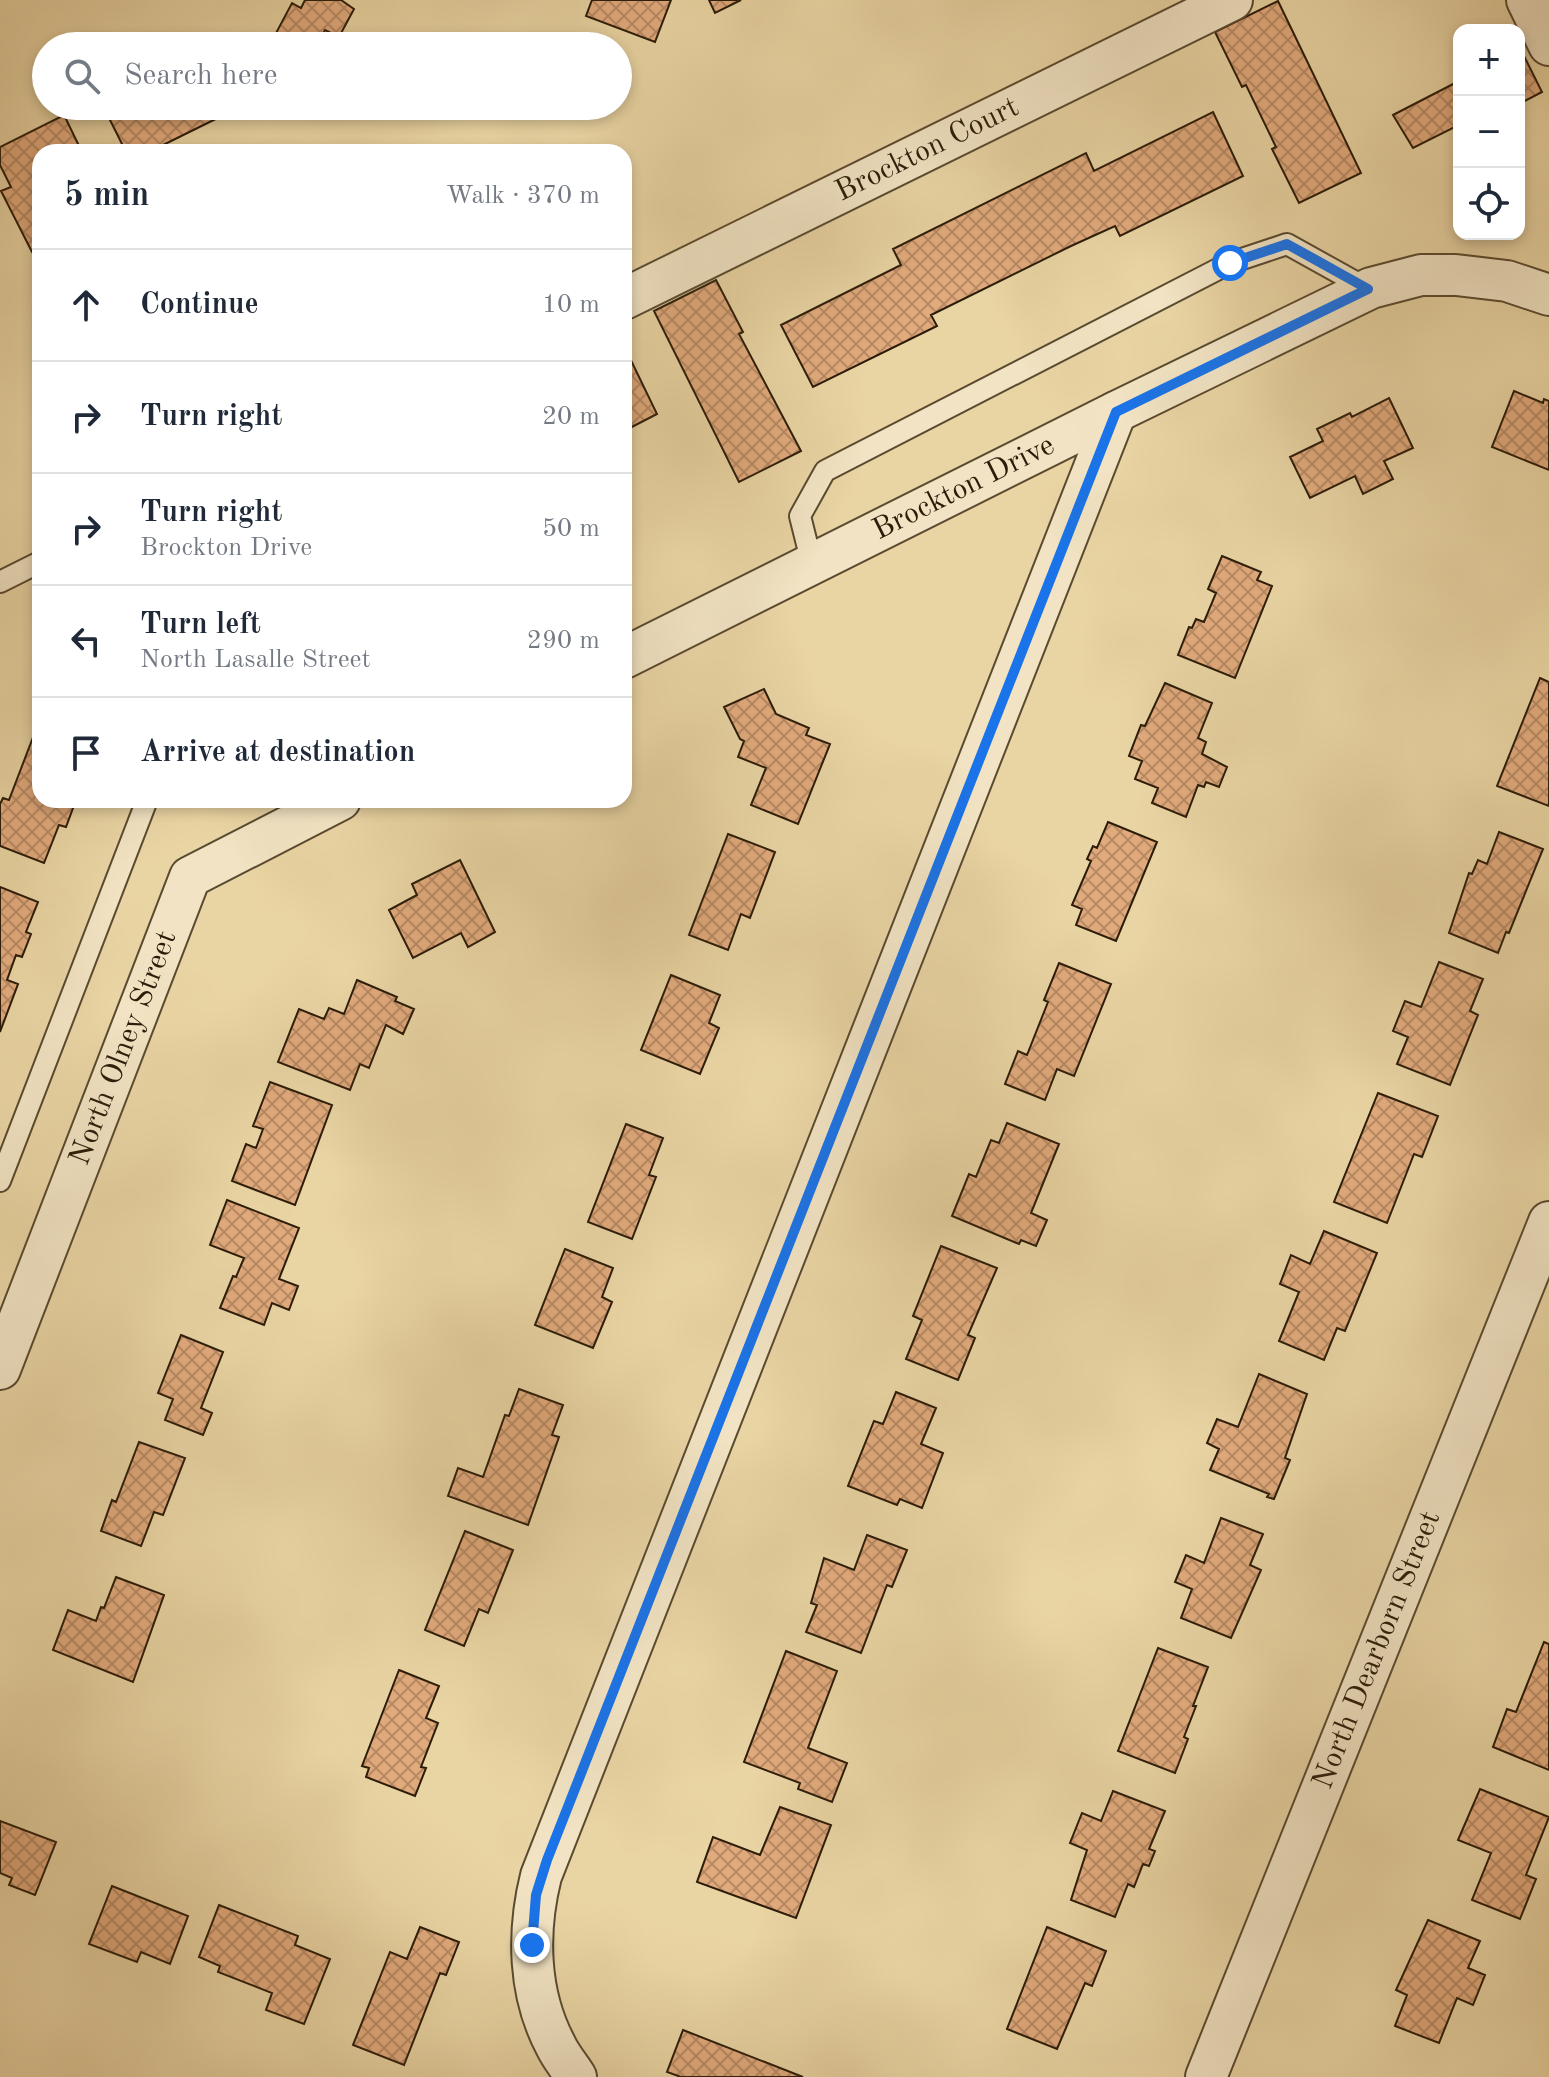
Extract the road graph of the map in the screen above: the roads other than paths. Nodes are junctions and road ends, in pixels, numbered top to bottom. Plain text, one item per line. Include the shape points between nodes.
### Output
1 (1232, 0) edge
2 (1527, 0) edge
3 (1549, 45) edge
4 (1368, 289) junction
5 (632, 295) edge
6 (1549, 295) edge
7 (1116, 412) junction
8 (812, 564) junction
9 (32, 566) edge
10 (0, 582) edge
11 (632, 654) edge
12 (144, 808) edge
13 (320, 808) edge
14 (0, 1181) edge
15 (1549, 1222) edge
16 (0, 1369) edge
17 (576, 2077) edge
18 (1206, 2077) edge

1 - 5 street, Brockton Court
2 - 3 street
4 - 6 street, Brockton Drive via 1441,275 1507,281
4 - 7 street, Brockton Drive
4 - 8 lane via 1287,244 1230,263 825,471 800,516
7 - 8 street, Brockton Drive
7 - 17 street via 541,1876 533,1921 534,1979 555,2045
8 - 11 street, Brockton Drive
9 - 10 lane
12 - 14 lane
13 - 16 street, North Olney Street via 190,877
15 - 18 street, North Dearborn Street

